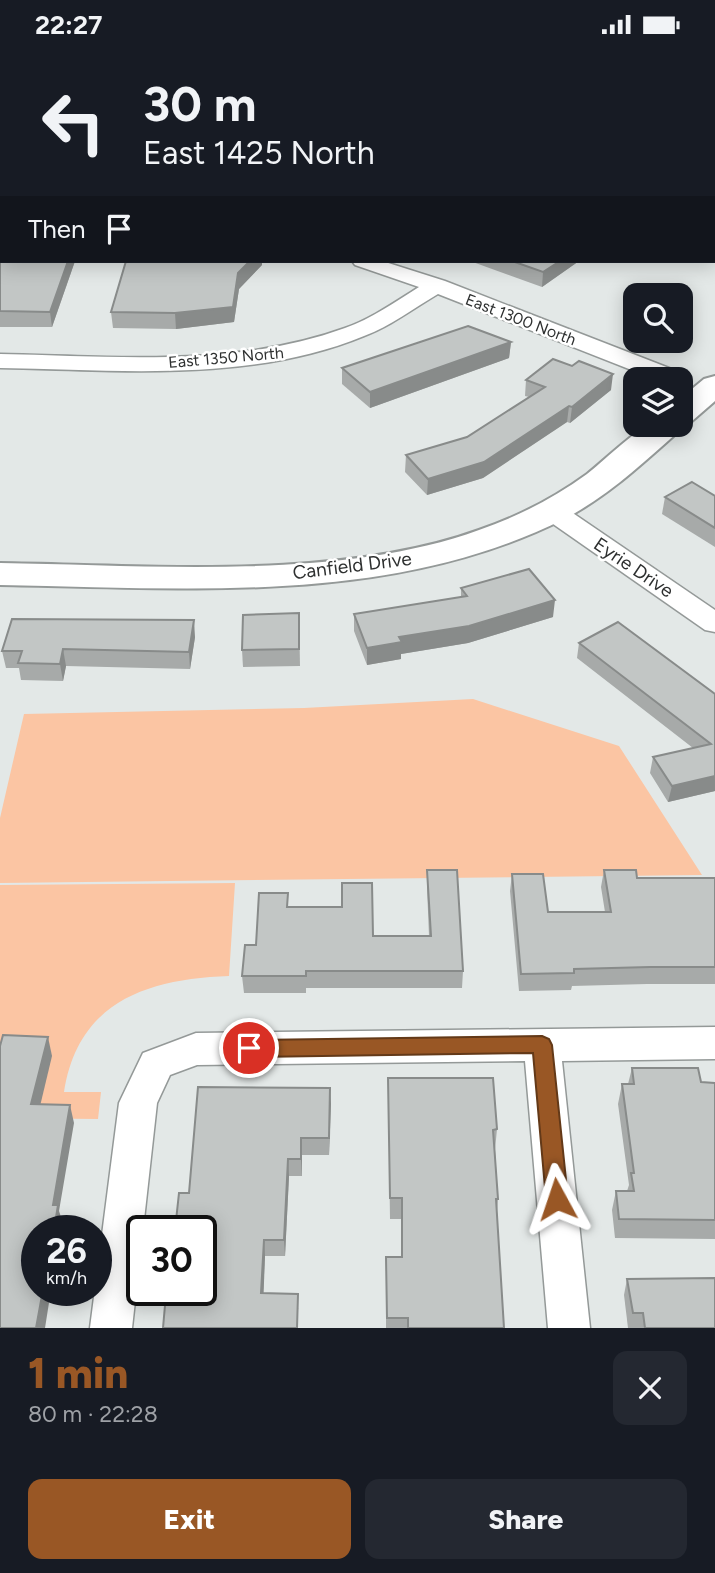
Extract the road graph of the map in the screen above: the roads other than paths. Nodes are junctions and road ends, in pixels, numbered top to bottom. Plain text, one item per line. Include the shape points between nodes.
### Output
1 (368, 263) edge
2 (437, 286) junction
3 (0, 361) edge
4 (696, 384) edge
5 (653, 437) edge
6 (552, 511) junction
7 (0, 574) edge
8 (715, 623) edge
9 (715, 1043) edge
10 (542, 1045) junction
11 (111, 1328) edge
12 (569, 1328) edge

1 - 2 street, East 1300 North
2 - 3 street, East 1350 North via 354,333 279,355 182,363
2 - 4 street, East 1300 North
5 - 6 street, Canfield Drive via 600,482
6 - 7 street, Canfield Drive via 471,546 386,564 270,575
6 - 8 street, Eyrie Drive
9 - 10 street
10 - 11 street via 196,1049 156,1065 138,1103
10 - 12 street

